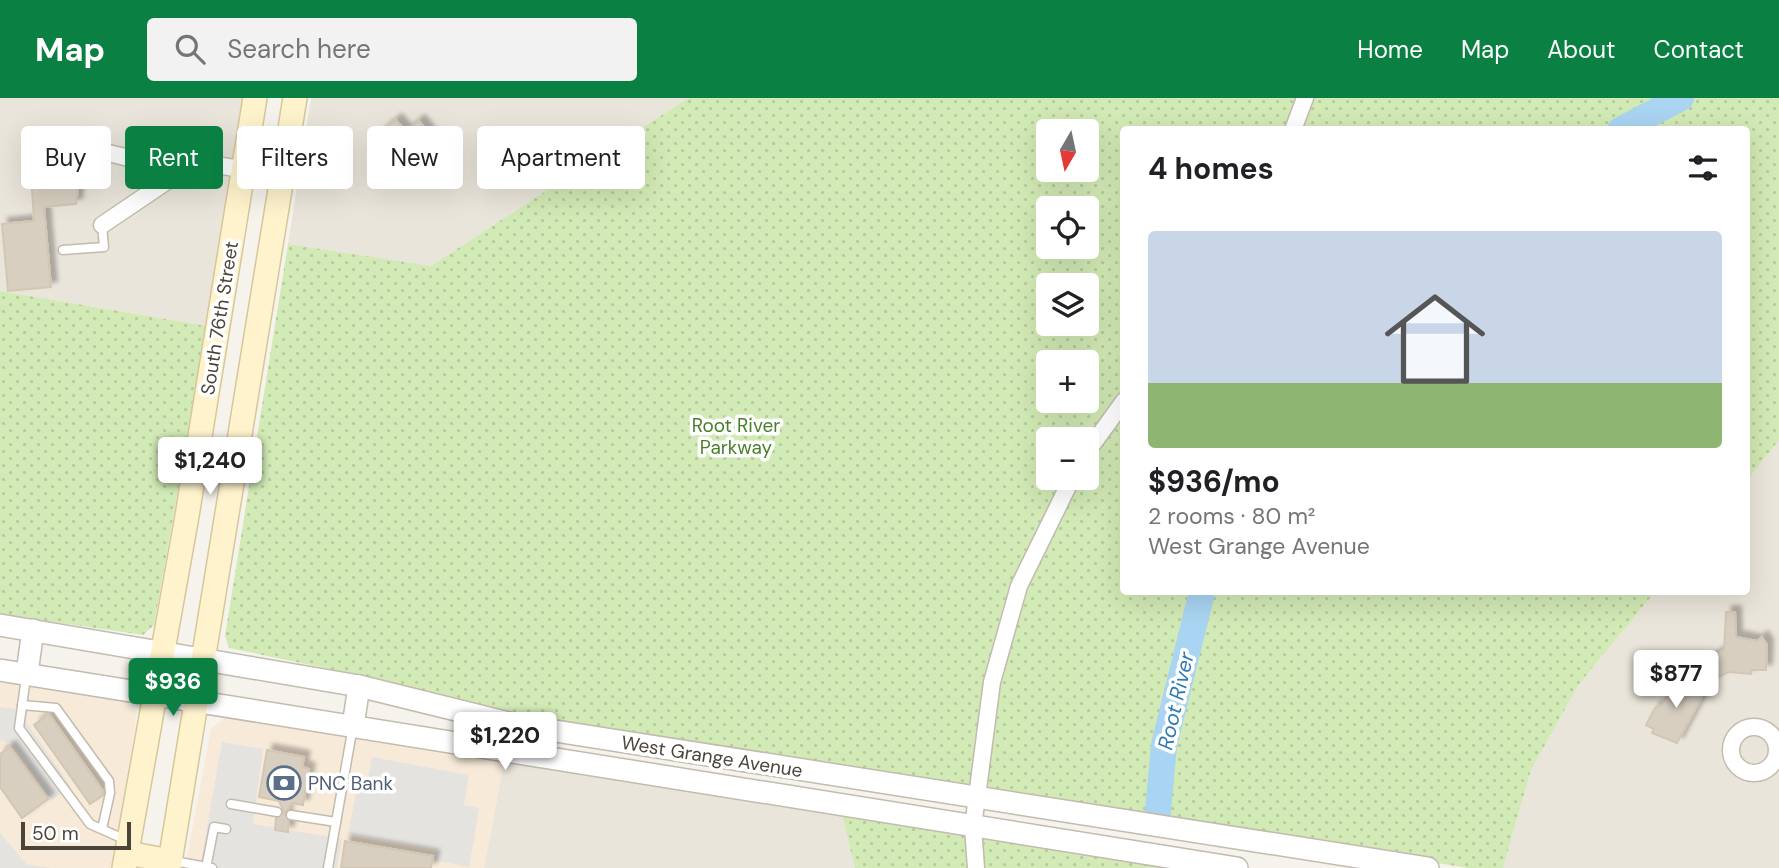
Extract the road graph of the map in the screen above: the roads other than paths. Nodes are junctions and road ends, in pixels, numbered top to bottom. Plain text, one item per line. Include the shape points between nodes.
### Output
1 (255, 98) edge
2 (295, 98) edge
3 (1305, 98) edge
4 (250, 126) edge
5 (290, 126) edge
6 (1294, 126) edge
7 (155, 189) edge
8 (240, 189) edge
9 (279, 189) edge
10 (102, 225) joint
11 (63, 250) dead end
12 (1120, 407) edge
13 (1099, 435) edge
14 (1066, 490) edge
15 (187, 516) junction
16 (227, 522) junction
17 (0, 625) edge
18 (33, 630) junction
19 (162, 650) junction
20 (205, 658) junction
21 (0, 670) edge
22 (27, 673) junction
23 (359, 686) junction
24 (155, 694) junction
25 (197, 702) junction
26 (22, 705) junction
27 (353, 726) junction
28 (978, 799) junction
29 (231, 804) dead end
30 (277, 812) dead end
31 (290, 814) dead end
32 (336, 822) junction
33 (973, 827) junction
34 (1161, 828) junction
35 (102, 829) junction
36 (226, 829) dead end
37 (127, 854) edge
38 (1156, 855) junction
39 (169, 864) edge
40 (208, 868) edge
41 (328, 868) edge
42 (976, 868) edge
43 (1237, 868) edge
44 (1428, 868) edge

1 - 4 main road, South 76th Street
2 - 5 main road, South 76th Street
3 - 6 street
7 - 10 street
8 - 15 main road, South 76th Street
9 - 16 main road, South 76th Street
10 - 11 lane via 104,247
12 - 13 street
14 - 28 street via 1019,586 992,682
15 - 16 main road
15 - 19 main road, South 76th Street
16 - 20 main road, South 76th Street
17 - 18 street, West Grange Avenue
18 - 19 street, West Grange Avenue
18 - 22 street
19 - 20 street, West Grange Avenue
19 - 24 main road, South 76th Street
20 - 23 street, West Grange Avenue
20 - 25 main road, South 76th Street
21 - 22 street, West Grange Avenue
22 - 24 street, West Grange Avenue
22 - 26 lane
23 - 27 street
23 - 28 street, West Grange Avenue via 517,725
24 - 25 street, West Grange Avenue
24 - 37 main road, South 76th Street
25 - 27 street, West Grange Avenue
25 - 39 main road, South 76th Street
26 - 35 lane via 19,728 89,824
26 - 35 lane via 56,708 109,781
27 - 32 lane
27 - 33 street, West Grange Avenue
28 - 33 street
28 - 34 street, West Grange Avenue
29 - 30 lane
31 - 32 lane
32 - 41 lane
33 - 38 street, West Grange Avenue
33 - 42 street
34 - 38 street
34 - 44 street, West Grange Avenue
35 - 37 lane
36 - 40 lane via 214,827
37 - 39 main road
38 - 43 street, West Grange Avenue
39 - 40 lane

